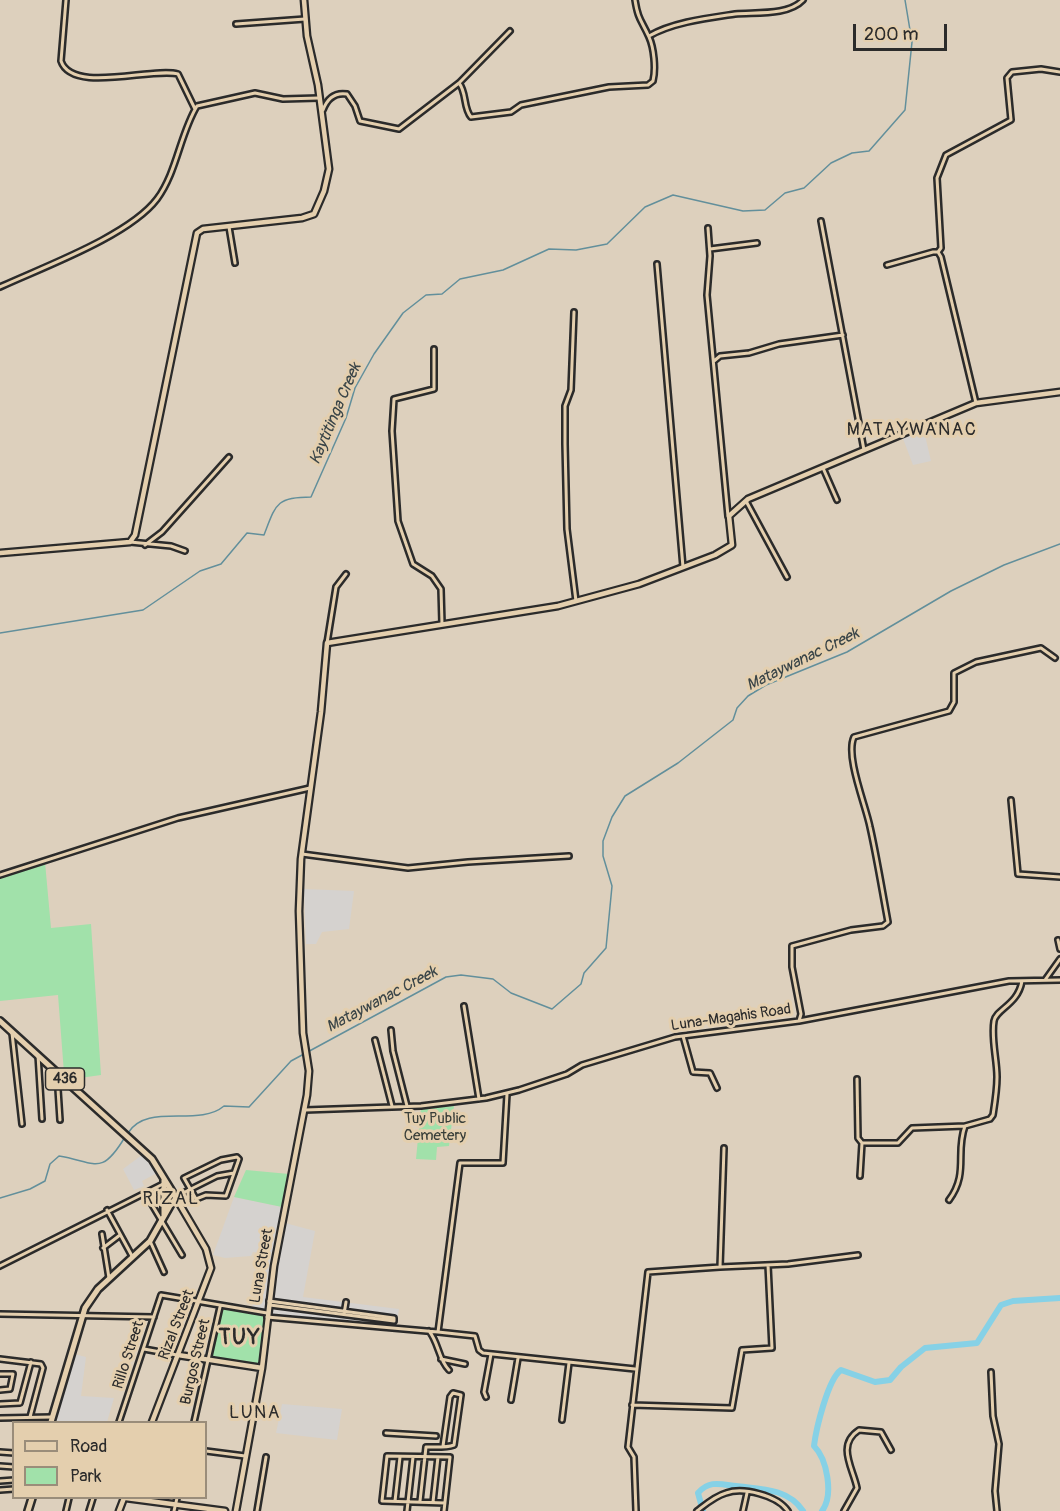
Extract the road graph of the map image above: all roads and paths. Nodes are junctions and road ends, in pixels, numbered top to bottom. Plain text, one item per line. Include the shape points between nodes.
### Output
1 (66, 0) edge
2 (304, 0) edge
3 (635, 0) edge
4 (803, 0) edge
5 (305, 19) junction
6 (236, 24) dead end
7 (510, 31) dead end
8 (649, 36) junction
9 (1060, 72) edge
10 (459, 83) junction
11 (319, 98) junction
12 (195, 109) junction
13 (321, 115) junction
14 (821, 220) dead end
15 (229, 225) junction
16 (708, 228) dead end
17 (757, 243) dead end
18 (710, 249) junction
19 (938, 252) junction
20 (235, 263) dead end
21 (657, 264) dead end
22 (887, 265) dead end
23 (0, 287) edge
24 (574, 312) dead end
25 (843, 335) junction
26 (434, 349) dead end
27 (714, 361) junction
28 (1060, 392) edge
29 (976, 403) junction
30 (864, 450) junction
31 (229, 457) dead end
32 (822, 468) junction
33 (746, 501) junction
34 (837, 501) dead end
35 (729, 516) junction
36 (130, 542) junction
37 (145, 545) junction
38 (185, 551) dead end
39 (0, 553) edge
40 (683, 567) junction
41 (346, 574) dead end
42 (787, 577) dead end
43 (576, 601) junction
44 (442, 624) junction
45 (327, 643) junction
46 (1055, 658) dead end
47 (310, 788) junction
48 (1011, 800) dead end
49 (302, 854) junction
50 (569, 856) dead end
51 (0, 875) edge
52 (1060, 877) edge
53 (1058, 940) dead end
54 (1060, 949) edge
55 (1060, 959) edge
56 (1045, 980) junction
57 (1060, 980) edge
58 (1022, 981) junction
59 (464, 1006) dead end
60 (0, 1020) edge
61 (799, 1021) junction
62 (391, 1030) dead end
63 (12, 1031) junction
64 (682, 1036) junction
65 (375, 1040) dead end
66 (38, 1054) junction
67 (57, 1072) junction
68 (857, 1079) dead end
69 (717, 1088) dead end
70 (507, 1094) junction
71 (479, 1099) junction
72 (392, 1106) junction
73 (407, 1106) junction
74 (304, 1110) junction
75 (42, 1119) dead end
76 (60, 1120) dead end
77 (22, 1124) dead end
78 (965, 1126) junction
79 (862, 1143) junction
80 (724, 1148) dead end
81 (234, 1173) junction
82 (861, 1176) dead end
83 (164, 1181) junction
84 (190, 1190) junction
85 (145, 1193) junction
86 (172, 1200) junction
87 (949, 1200) dead end
88 (106, 1210) junction
89 (163, 1219) junction
90 (102, 1234) dead end
91 (120, 1235) junction
92 (150, 1240) junction
93 (103, 1248) junction
94 (182, 1255) dead end
95 (858, 1255) dead end
96 (132, 1257) junction
97 (768, 1265) junction
98 (0, 1266) edge
99 (720, 1267) junction
100 (164, 1272) dead end
101 (109, 1278) junction
102 (199, 1302) junction
103 (346, 1302) dead end
104 (268, 1303) junction
105 (220, 1307) junction
106 (0, 1314) edge
107 (344, 1314) junction
108 (81, 1315) junction
109 (267, 1315) junction
110 (154, 1317) junction
111 (429, 1331) junction
112 (438, 1332) junction
113 (144, 1349) junction
114 (491, 1354) junction
115 (178, 1355) junction
116 (518, 1358) junction
117 (0, 1359) edge
118 (441, 1359) junction
119 (209, 1360) junction
120 (31, 1362) junction
121 (569, 1363) junction
122 (465, 1364) dead end
123 (261, 1368) junction
124 (449, 1370) dead end
125 (636, 1370) junction
126 (991, 1372) dead end
127 (0, 1374) edge
128 (0, 1390) edge
129 (486, 1397) dead end
130 (511, 1400) dead end
131 (0, 1404) edge
132 (632, 1405) junction
133 (30, 1417) junction
134 (0, 1418) edge
135 (52, 1420) edge
136 (562, 1420) dead end
137 (118, 1421) edge
138 (152, 1421) edge
139 (194, 1421) edge
140 (386, 1433) dead end
141 (426, 1436) junction
142 (436, 1436) dead end
143 (443, 1446) junction
144 (426, 1447) junction
145 (891, 1450) dead end
146 (207, 1451) edge
147 (247, 1456) junction
148 (266, 1457) dead end
149 (400, 1457) junction
150 (413, 1457) junction
151 (425, 1457) junction
152 (438, 1457) junction
153 (747, 1493) junction
154 (134, 1499) edge
155 (395, 1502) junction
156 (407, 1502) junction
157 (420, 1502) junction
158 (433, 1502) junction
159 (445, 1503) junction
160 (175, 1508) edge
161 (225, 1511) edge
162 (236, 1511) edge
163 (257, 1511) edge
164 (407, 1511) edge
165 (444, 1511) edge
166 (636, 1511) edge
167 (697, 1511) edge
168 (743, 1511) edge
169 (788, 1511) edge
170 (844, 1511) edge
171 (998, 1511) edge

1 - 12 street via 63,69 71,75 94,78 178,74
2 - 5 street
3 - 8 street via 640,23
4 - 8 street via 775,11 684,24
5 - 6 street
5 - 11 street
7 - 10 street
8 - 10 street via 655,75 648,85 609,87 521,105 511,112 471,117
9 - 19 street via 1012,72 1007,78 1011,120 948,152 937,178 941,248
10 - 13 street via 399,129 360,121 347,94 333,96
11 - 12 street via 283,99 255,93 214,100
11 - 13 street
12 - 23 street via 170,174 157,199 141,214 97,243
13 - 15 street via 329,169 314,214
14 - 25 street
15 - 20 street
15 - 36 street via 197,233 135,535
16 - 18 street
17 - 18 street
18 - 27 street via 707,295
19 - 22 street
19 - 29 street via 944,262
21 - 40 street
24 - 43 street via 565,444 567,529
25 - 27 street via 768,346 720,356
25 - 30 street
26 - 44 street via 434,389 394,399 392,431 398,521 413,564 432,576 441,590
27 - 35 street
28 - 29 street
29 - 30 street
30 - 32 street
31 - 37 street via 162,532
32 - 33 street
32 - 34 street
33 - 35 street
33 - 42 street
35 - 40 street via 732,546
36 - 37 street
36 - 39 street
37 - 38 street
40 - 43 street
41 - 45 street via 336,587
43 - 44 street
44 - 45 street
45 - 47 street, Luna Street
46 - 61 street via 1041,648 976,662 954,674 954,702 949,711 854,737 852,749 858,782 871,827 888,922 792,946
47 - 49 street, Luna Street
47 - 51 street via 178,818
48 - 52 street via 1018,874
49 - 50 street via 408,868
49 - 74 street, Luna Street via 299,911 308,1080
53 - 54 street
55 - 56 street
56 - 57 street, Luna-Magahis Road
56 - 58 street, Luna-Magahis Road
58 - 61 street, Luna-Magahis Road
58 - 78 street via 1010,1006 994,1022 997,1080 993,1115
59 - 71 street
60 - 63 main road, 436
61 - 64 street, Luna-Magahis Road
62 - 73 street
63 - 66 main road, 436
63 - 77 street
64 - 69 street via 693,1072 710,1073
64 - 70 street, Luna-Magahis Road via 582,1065
65 - 72 street
66 - 67 main road, 436
66 - 75 street
67 - 76 street
67 - 83 main road, 436 via 152,1159
68 - 79 street via 858,1138
70 - 71 street, Luna-Magahis Road
70 - 112 street via 503,1163 460,1163
71 - 73 street, Luna-Magahis Road
72 - 73 street, Luna-Magahis Road
72 - 74 street, Luna-Magahis Road
74 - 104 street, Luna Street
78 - 79 street via 912,1128 898,1143
78 - 87 street via 962,1176
79 - 82 street
80 - 99 street
81 - 84 street via 217,1176
81 - 84 street via 226,1196 196,1199
81 - 84 street via 239,1159 221,1160 184,1178
83 - 85 street
83 - 86 main road, 436
84 - 86 street
85 - 88 street
85 - 89 street
86 - 89 main road
86 - 102 street, Rizal Street / 436 via 212,1263
88 - 91 street
88 - 98 street
89 - 92 main road
89 - 94 street
90 - 93 street
91 - 93 street
91 - 96 street
92 - 96 main road
92 - 100 street
93 - 101 street
95 - 97 street
96 - 101 main road
97 - 99 street
97 - 132 street via 772,1348 742,1350 732,1408
99 - 125 street via 648,1272
101 - 108 main road
102 - 105 street
102 - 110 street, Rillo Street via 161,1295
102 - 115 street, Rizal Street / 436
103 - 107 street
104 - 107 street
104 - 109 street, Luna Street
105 - 109 street
105 - 119 street, Burgos Street
106 - 108 street
107 - 107 street via 394,1321 394,1318
108 - 110 street
108 - 135 main road
109 - 111 street
109 - 123 street, Luna Street
110 - 113 street, Rillo Street
111 - 112 street
111 - 118 street
112 - 114 street via 475,1336 480,1352
113 - 115 street
113 - 137 street, Rillo Street
114 - 116 street
114 - 129 street
115 - 119 street
115 - 138 street, Rizal Street / 436
116 - 121 street
116 - 130 street
117 - 120 street
118 - 122 street
118 - 124 street
119 - 123 street
119 - 139 street, Burgos Street
120 - 131 street via 20,1403
120 - 133 street via 43,1368
121 - 125 street
121 - 136 street
123 - 147 street, Luna Street
125 - 132 street
126 - 171 street via 999,1444 995,1491
127 - 128 street via 13,1374 10,1389
132 - 166 street via 628,1447 634,1457
133 - 134 street
133 - 135 street
140 - 141 street
141 - 142 street
141 - 144 street
143 - 143 street via 450,1397 461,1395 454,1445
143 - 144 street
144 - 151 street
145 - 170 street via 881,1432 859,1430 849,1440 847,1456 857,1488
146 - 147 street
147 - 162 street, Luna Street
148 - 163 street
149 - 150 street
149 - 155 street
149 - 155 street via 387,1456 382,1501
150 - 151 street
150 - 156 street
151 - 152 street
151 - 157 street
152 - 158 street
152 - 159 street via 450,1458
153 - 167 street via 724,1493
153 - 168 street
153 - 169 street via 772,1499
154 - 160 street
155 - 156 street
156 - 157 street
156 - 164 street
157 - 158 street
158 - 159 street
159 - 165 street
160 - 161 street

